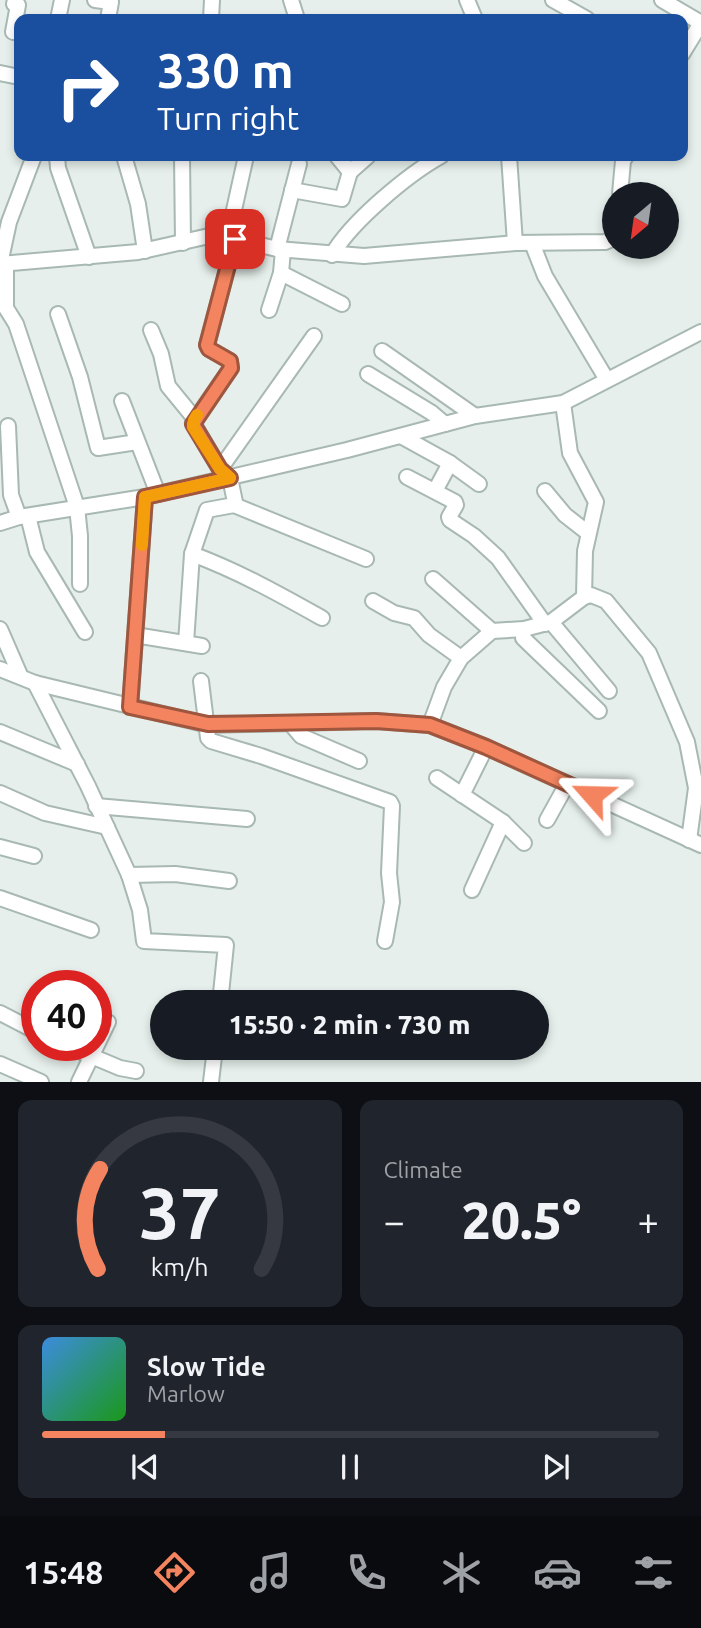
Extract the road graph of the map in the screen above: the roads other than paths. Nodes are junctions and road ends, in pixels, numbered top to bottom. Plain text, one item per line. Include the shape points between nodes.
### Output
1 (95, 0) edge
2 (553, 0) edge
3 (662, 0) edge
4 (109, 14) edge
5 (578, 14) edge
6 (686, 14) edge
7 (688, 15) edge
8 (14, 27) edge
9 (13, 32) dead end
10 (688, 44) edge
11 (32, 161) edge
12 (57, 161) edge
13 (125, 161) edge
14 (182, 161) edge
15 (245, 161) edge
16 (341, 161) edge
17 (362, 161) edge
18 (434, 161) edge
19 (509, 161) edge
20 (623, 161) edge
21 (299, 164) dead end
22 (350, 172) junction
23 (621, 182) edge
24 (292, 190) junction
25 (5, 221) edge
26 (231, 238) junction
27 (602, 242) edge
28 (183, 243) junction
29 (515, 243) junction
30 (532, 243) junction
31 (280, 249) junction
32 (145, 251) junction
33 (332, 255) junction
34 (89, 257) junction
35 (2, 264) edge
36 (281, 273) junction
37 (342, 304) dead end
38 (269, 310) dead end
39 (58, 314) dead end
40 (151, 330) dead end
41 (701, 332) edge
42 (314, 336) dead end
43 (382, 351) dead end
44 (368, 374) dead end
45 (607, 380) junction
46 (122, 401) dead end
47 (563, 402) junction
48 (475, 416) junction
49 (195, 419) junction
50 (445, 424) junction
51 (8, 426) dead end
52 (401, 436) junction
53 (137, 442) junction
54 (450, 463) junction
55 (225, 473) junction
56 (407, 478) dead end
57 (479, 484) dead end
58 (435, 491) junction
59 (545, 491) dead end
60 (151, 496) junction
61 (234, 505) junction
62 (77, 508) junction
63 (23, 517) junction
64 (0, 523) edge
65 (588, 533) junction
66 (192, 554) junction
67 (366, 559) dead end
68 (433, 579) dead end
69 (80, 584) dead end
70 (584, 597) junction
71 (373, 601) dead end
72 (322, 618) dead end
73 (548, 623) junction
74 (0, 629) edge
75 (524, 629) junction
76 (492, 631) junction
77 (85, 632) dead end
78 (135, 635) junction
79 (186, 643) junction
80 (202, 646) dead end
81 (461, 658) junction
82 (0, 669) edge
83 (20, 675) junction
84 (201, 681) dead end
85 (35, 682) junction
86 (610, 691) dead end
87 (130, 707) junction
88 (599, 711) dead end
89 (290, 723) junction
90 (208, 724) junction
91 (430, 725) junction
92 (0, 732) edge
93 (486, 747) junction
94 (359, 761) dead end
95 (77, 764) junction
96 (437, 778) dead end
97 (567, 784) junction
98 (0, 793) edge
99 (462, 795) junction
100 (96, 806) junction
101 (247, 819) dead end
102 (547, 820) dead end
103 (503, 822) junction
104 (107, 827) junction
105 (524, 844) dead end
106 (698, 845) edge
107 (0, 847) edge
108 (34, 856) dead end
109 (129, 875) junction
110 (229, 881) dead end
111 (472, 890) dead end
112 (0, 898) edge
113 (91, 930) dead end
114 (385, 940) dead end
115 (221, 990) edge
116 (0, 1013) edge
117 (21, 1024) edge
118 (214, 1060) edge
119 (90, 1061) edge
120 (102, 1061) edge
121 (0, 1064) edge
122 (136, 1072) dead end
123 (41, 1082) edge
124 (79, 1082) edge
125 (211, 1082) edge

1 - 4 street via 111,2
2 - 5 street
3 - 6 street
7 - 10 street via 701,23
8 - 9 street
11 - 25 street
12 - 34 street
13 - 32 street
14 - 28 street
15 - 26 street
16 - 22 street
17 - 22 street
18 - 33 street via 376,206
19 - 29 street
20 - 23 street
21 - 24 street
22 - 24 street via 342,199
24 - 31 street
25 - 35 street
26 - 28 street via 209,236
26 - 31 street
26 - 49 street via 207,345 230,361 231,368
27 - 30 street
28 - 32 street
29 - 30 street
29 - 33 street
30 - 45 street via 545,276
31 - 33 street
31 - 36 street
32 - 34 street
34 - 35 street
35 - 62 street via 6,308 16,324
36 - 37 street
36 - 38 street
39 - 53 street via 98,448
40 - 49 street via 168,386
41 - 45 street
42 - 55 street
43 - 48 street
44 - 50 street
45 - 47 street
46 - 53 street
47 - 48 street
47 - 65 street via 570,453 596,502
48 - 50 street
49 - 55 street via 193,427
50 - 52 street
51 - 63 street via 10,495
52 - 54 street
52 - 55 street
53 - 60 street
54 - 57 street
54 - 58 street
55 - 60 street
55 - 61 street
56 - 58 street
58 - 73 street via 455,502 450,520 498,558
59 - 65 street
60 - 62 street
60 - 78 street
61 - 66 street via 207,510
61 - 67 street
62 - 63 street
62 - 69 street
63 - 64 street
63 - 77 street via 37,552
65 - 70 street
66 - 72 street via 261,583
66 - 79 street
68 - 76 street
70 - 73 street
70 - 106 street via 606,601 649,653 687,742 696,788
71 - 81 street via 414,618
73 - 75 street
73 - 86 street
74 - 83 street
75 - 76 street
75 - 88 street via 523,638
76 - 81 street
78 - 79 street
78 - 87 street
79 - 80 street
81 - 91 street
82 - 83 street
83 - 85 street
84 - 90 street
85 - 87 street
85 - 95 street
87 - 90 street
89 - 90 street
89 - 91 street
89 - 94 street via 300,736
90 - 114 street via 211,741 390,802 392,902
91 - 93 street
92 - 95 street
93 - 97 street
93 - 99 street
95 - 100 street
96 - 99 street
97 - 102 street
97 - 106 street
98 - 104 street via 46,813
99 - 103 street
100 - 101 street
100 - 104 street
103 - 105 street
103 - 111 street
104 - 109 street
107 - 108 street
109 - 110 street via 175,874
109 - 115 street via 144,941 226,945
112 - 113 street
116 - 117 street
118 - 125 street
119 - 124 street
120 - 122 street
121 - 123 street

